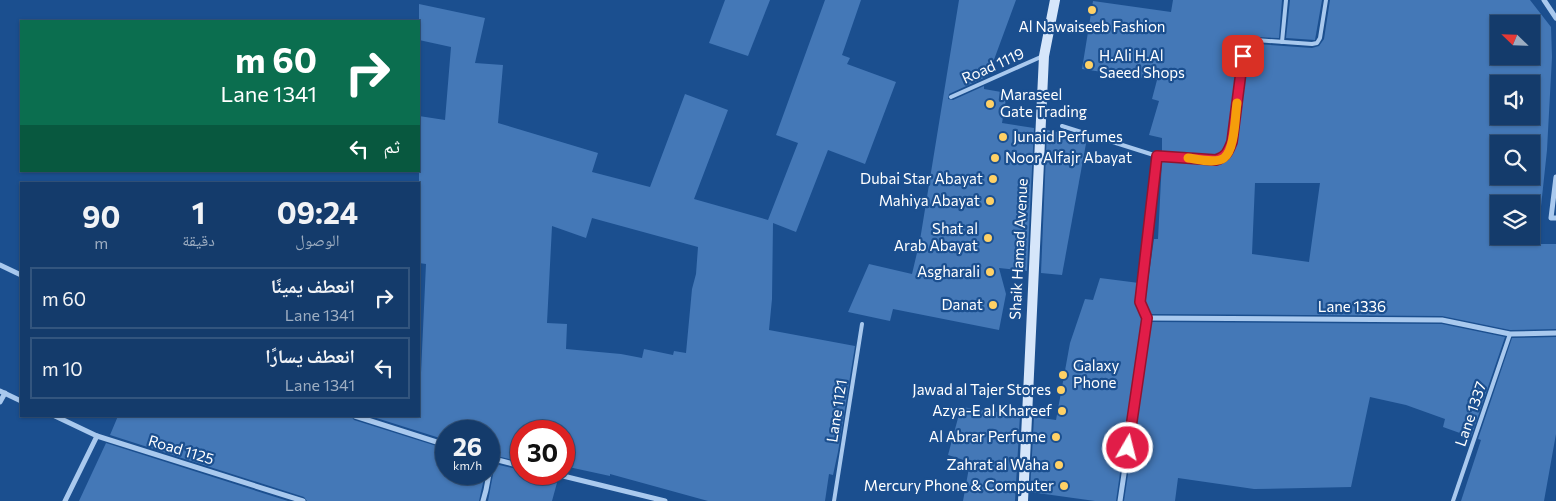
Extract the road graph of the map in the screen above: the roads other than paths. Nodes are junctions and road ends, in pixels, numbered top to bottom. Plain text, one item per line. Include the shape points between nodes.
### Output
1 (1055, 0) edge
2 (1286, 0) edge
3 (1326, 0) edge
4 (1544, 0) edge
5 (1556, 18) edge
6 (1282, 42) junction
7 (1044, 56) junction
8 (951, 97) dead end
9 (1062, 126) dead end
10 (1157, 156) junction
11 (1556, 177) edge
12 (1556, 218) edge
13 (0, 265) edge
14 (20, 275) edge
15 (1147, 318) junction
16 (862, 324) dead end
17 (1556, 333) edge
18 (1510, 334) junction
19 (2, 392) edge
20 (20, 401) edge
21 (0, 402) edge
22 (57, 417) edge
23 (358, 417) edge
24 (96, 436) junction
25 (435, 441) edge
26 (575, 479) edge
27 (487, 485) edge
28 (65, 501) edge
29 (303, 501) edge
30 (482, 501) edge
31 (665, 501) edge
32 (834, 501) edge
33 (1023, 501) edge
34 (1120, 501) edge
35 (1453, 501) edge

1 - 7 street, Shaik Hamad Avenue
2 - 6 lane
3 - 6 lane via 1317,43
4 - 5 street
6 - 10 lane via 1256,40 1245,49 1232,142 1224,158
7 - 8 lane, Road 1119
7 - 33 street, Shaik Hamad Avenue
9 - 10 lane
10 - 15 street via 1140,302
11 - 12 street via 1551,218
13 - 14 street
15 - 18 street, Lane 1336 via 1442,320
15 - 34 street
16 - 32 lane, Lane 1121
17 - 18 street, Lane 1336
18 - 35 lane, Lane 1337
19 - 20 street
19 - 21 street
22 - 24 street, Road 1125
23 - 25 street
24 - 28 street
24 - 29 street, Road 1125
26 - 31 street
27 - 30 street

